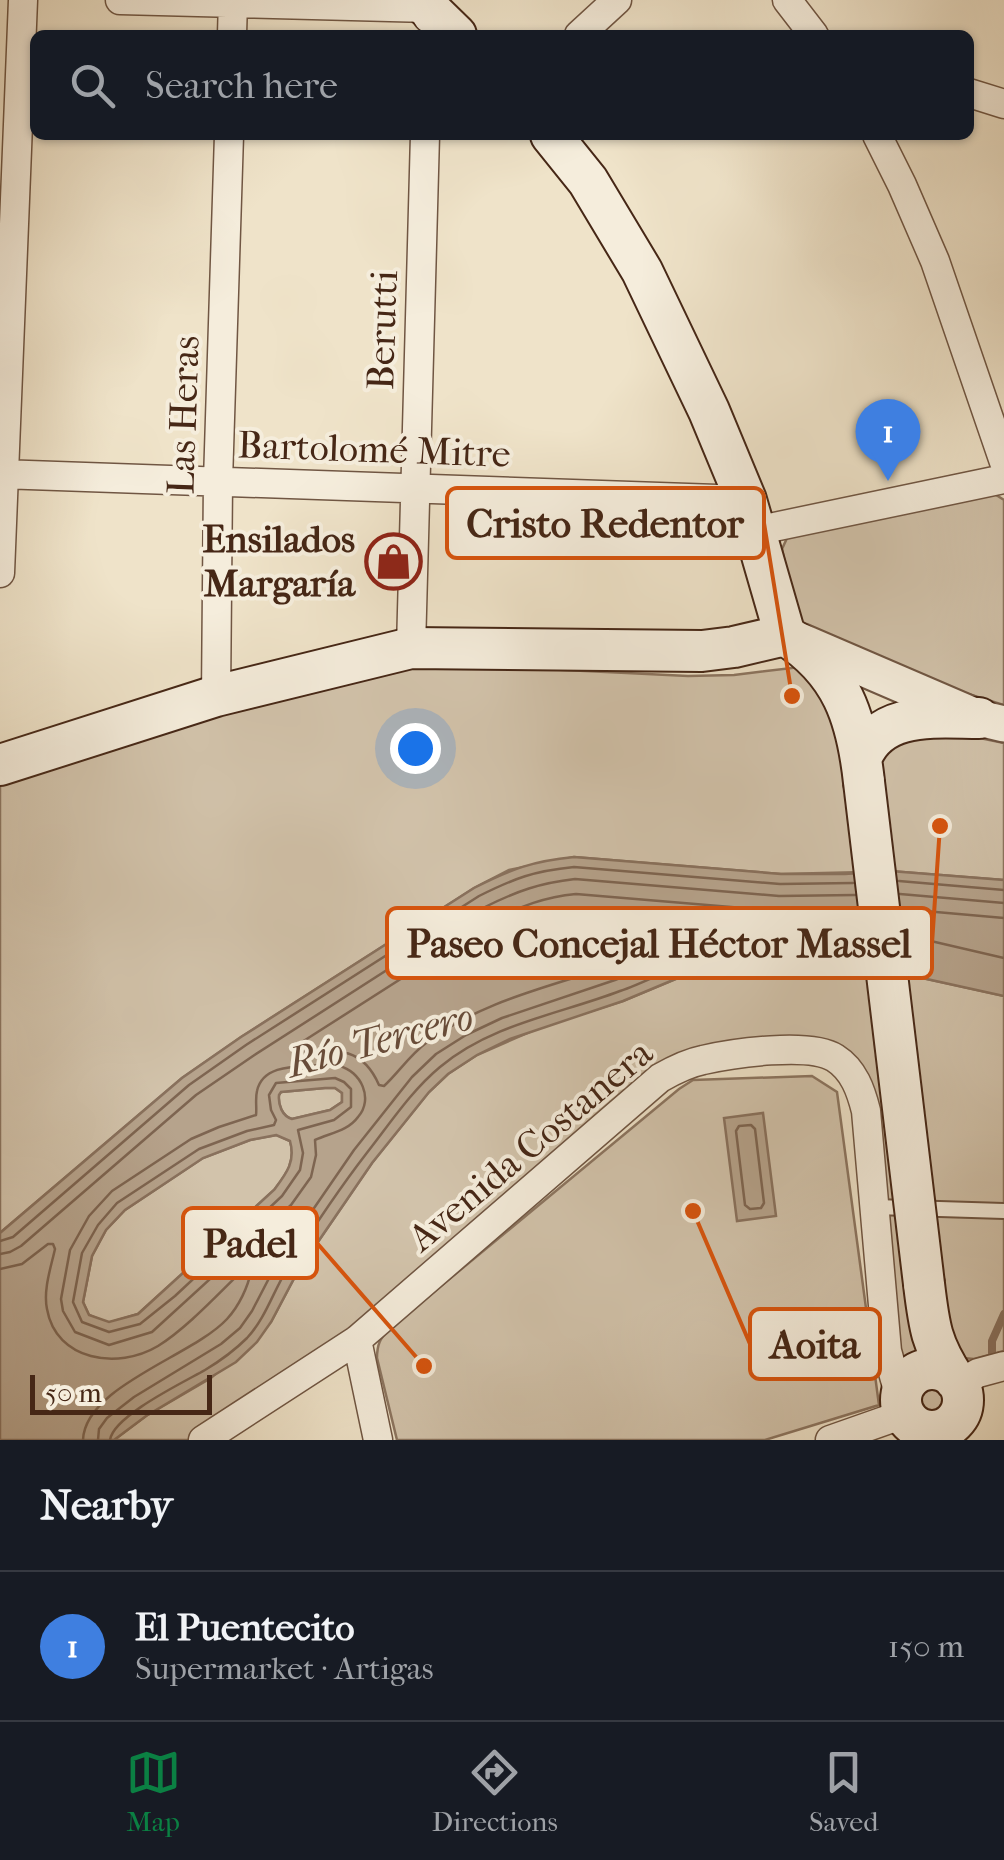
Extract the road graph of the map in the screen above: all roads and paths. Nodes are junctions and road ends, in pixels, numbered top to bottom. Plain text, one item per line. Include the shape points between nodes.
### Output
1 (23, 0) edge
2 (120, 0) edge
3 (617, 0) edge
4 (787, 0) edge
5 (233, 1) edge
6 (433, 20) edge
7 (232, 30) edge
8 (585, 30) edge
9 (810, 30) edge
10 (974, 95) edge
11 (1004, 104) edge
12 (229, 140) edge
13 (425, 140) edge
14 (555, 140) edge
15 (879, 140) edge
16 (1004, 462) edge
17 (2, 474) edge
18 (1004, 479) edge
19 (218, 481) junction
20 (415, 487) junction
21 (751, 516) junction
22 (0, 573) edge
23 (786, 635) junction
24 (410, 648) junction
25 (216, 696) junction
26 (991, 721) edge
27 (0, 765) edge
28 (863, 770) junction
29 (876, 1207) junction
30 (1004, 1211) edge
31 (930, 1329) junction
32 (357, 1340) junction
33 (1004, 1366) edge
34 (956, 1405) edge
35 (907, 1411) edge
36 (204, 1440) edge
37 (378, 1440) edge
38 (830, 1440) edge

1 - 17 street
2 - 5 street
3 - 8 street
4 - 9 street
5 - 6 street
5 - 7 street
10 - 11 street
12 - 19 street, Las Heras
13 - 20 street, Berutti
14 - 21 main road via 642,271 710,411
15 - 16 street via 936,262
17 - 19 street, Bartolomé Mitre
17 - 22 street
18 - 21 street, Bartolomé Mitre
19 - 20 street, Bartolomé Mitre
19 - 25 street, Las Heras
20 - 21 street, Bartolomé Mitre
20 - 24 street, Berutti
21 - 23 main road
23 - 24 main road via 702,651
23 - 26 street
23 - 28 main road via 815,655 835,681
24 - 25 main road
25 - 27 main road
26 - 28 main road via 893,724 870,740
28 - 31 main road, bridge
29 - 30 lane
29 - 32 street, Avenida Costanera via 866,1111 843,1064 802,1049 701,1060 660,1078 625,1106
29 - 35 street, Avenida Costanera via 887,1351
31 - 34 main road
31 - 35 main road
32 - 36 street, Avenida Costanera
32 - 37 street
33 - 34 street via 978,1373
34 - 35 main road via 949,1426 932,1431 915,1426
34 - 35 main road via 942,1371 922,1371
35 - 38 street

